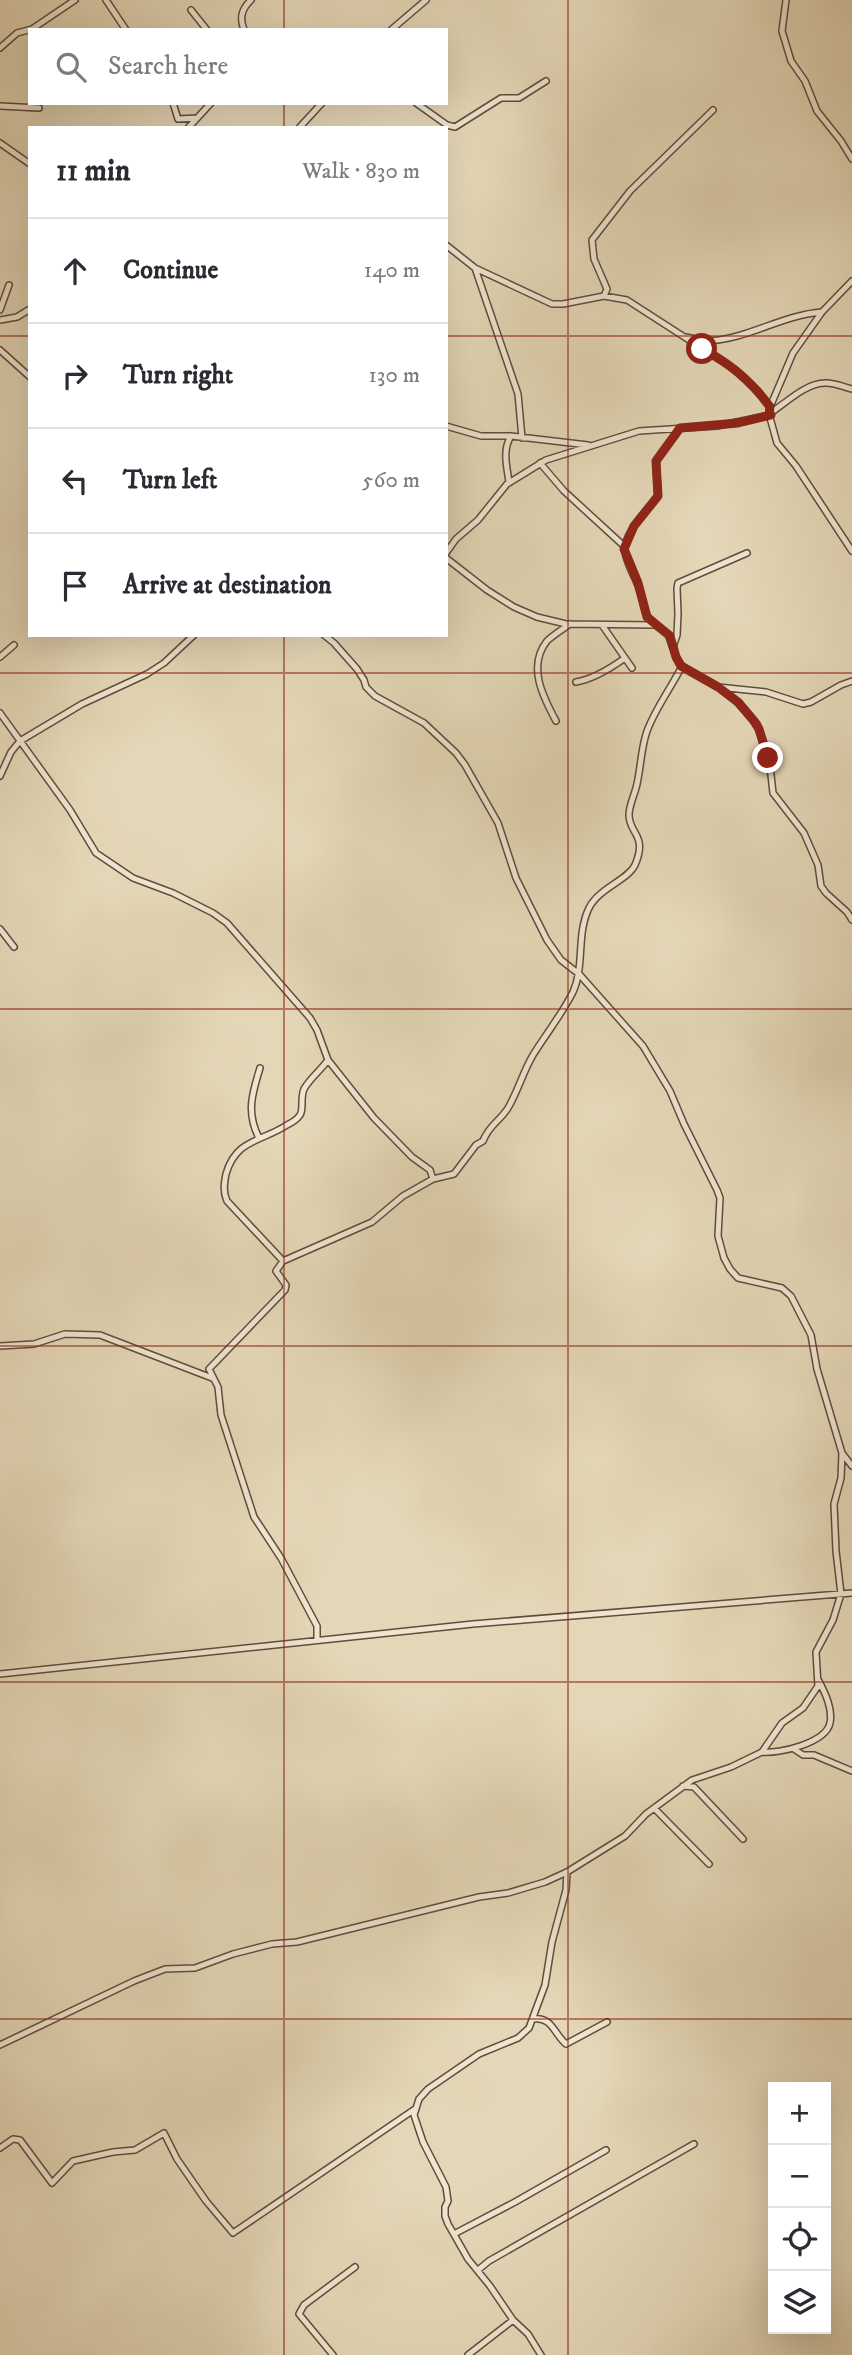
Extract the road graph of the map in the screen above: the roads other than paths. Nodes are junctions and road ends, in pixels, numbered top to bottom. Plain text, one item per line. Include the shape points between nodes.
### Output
1 (75, 0) edge
2 (106, 0) edge
3 (251, 0) edge
4 (426, 0) edge
5 (786, 0) edge
6 (191, 10) dead end
7 (33, 28) edge
8 (125, 28) edge
9 (205, 28) edge
10 (243, 28) edge
11 (393, 28) edge
12 (28, 30) edge
13 (0, 48) edge
14 (546, 81) dead end
15 (174, 105) edge
16 (209, 105) edge
17 (320, 105) edge
18 (419, 105) edge
19 (0, 106) edge
20 (38, 107) dead end
21 (713, 110) dead end
22 (197, 118) junction
23 (190, 126) edge
24 (301, 126) edge
25 (0, 143) edge
26 (852, 159) edge
27 (28, 163) edge
28 (448, 247) edge
29 (475, 268) junction
30 (852, 281) edge
31 (9, 285) dead end
32 (604, 296) junction
33 (0, 310) edge
34 (28, 310) edge
35 (822, 312) junction
36 (0, 320) edge
37 (682, 336) junction
38 (0, 350) edge
39 (28, 375) edge
40 (852, 389) edge
41 (770, 412) junction
42 (448, 427) edge
43 (680, 428) junction
44 (511, 436) junction
45 (522, 438) junction
46 (589, 445) junction
47 (540, 463) junction
48 (509, 482) junction
49 (625, 546) junction
50 (852, 551) edge
51 (448, 553) edge
52 (747, 553) dead end
53 (448, 558) edge
54 (570, 624) junction
55 (601, 625) junction
56 (655, 625) junction
57 (192, 637) edge
58 (326, 637) edge
59 (14, 645) dead end
60 (673, 647) junction
61 (0, 657) edge
62 (625, 658) junction
63 (681, 666) junction
64 (632, 668) dead end
65 (852, 681) edge
66 (576, 682) dead end
67 (718, 687) junction
68 (0, 713) edge
69 (556, 721) dead end
70 (20, 741) junction
71 (0, 776) edge
72 (852, 920) edge
73 (0, 929) edge
74 (14, 947) dead end
75 (579, 974) junction
76 (328, 1060) junction
77 (260, 1068) dead end
78 (259, 1138) junction
79 (433, 1179) junction
80 (283, 1261) junction
81 (0, 1346) edge
82 (212, 1378) junction
83 (842, 1453) junction
84 (852, 1466) edge
85 (852, 1593) edge
86 (841, 1594) junction
87 (317, 1639) junction
88 (0, 1674) edge
89 (818, 1681) junction
90 (794, 1749) junction
91 (762, 1752) junction
92 (852, 1771) edge
93 (683, 1786) junction
94 (654, 1808) junction
95 (743, 1839) dead end
96 (709, 1864) dead end
97 (566, 1871) junction
98 (533, 2019) junction
99 (607, 2022) dead end
100 (0, 2045) edge
101 (415, 2109) junction
102 (694, 2144) dead end
103 (0, 2148) edge
104 (606, 2150) dead end
105 (454, 2234) junction
106 (355, 2266) dead end
107 (478, 2270) junction
108 (513, 2320) junction
109 (333, 2355) edge
110 (468, 2355) edge
111 (541, 2355) edge

1 - 7 street
2 - 8 street
3 - 10 street via 243,8
4 - 11 street
5 - 26 street via 782,31 791,61 817,111
6 - 9 street
12 - 13 street
14 - 18 street via 519,98 501,98 454,127
15 - 22 street via 178,119
16 - 22 street
17 - 24 street
19 - 20 street
21 - 32 street via 630,191 592,240 594,260 607,289
22 - 23 street
25 - 27 street
28 - 29 street
29 - 32 street via 552,304
29 - 45 street via 518,394
30 - 35 street
31 - 33 street
32 - 37 street via 633,303
34 - 36 street
35 - 37 street via 722,339
35 - 41 street via 793,353
37 - 41 street via 734,369 758,391
38 - 39 street
40 - 41 street via 824,383 812,386
41 - 43 street via 727,425
41 - 50 street via 777,443
42 - 44 street via 481,436
43 - 46 street via 639,430
43 - 49 street via 656,461 658,496 634,526
44 - 45 street
44 - 48 street via 506,458
45 - 46 street
46 - 47 street
47 - 48 street
47 - 49 street
48 - 51 street
49 - 56 street via 647,617
52 - 60 street via 678,583
53 - 54 street via 514,607
54 - 55 street
54 - 69 street via 549,640 537,670
55 - 56 street
55 - 62 street
56 - 60 street via 668,634
57 - 70 street via 147,674 82,704
58 - 75 street via 357,669 374,696 424,723 456,753 496,817 516,878 547,940 561,960
59 - 61 street
60 - 63 street
62 - 64 street
62 - 66 street
63 - 67 street
63 - 75 street via 656,710 642,750 629,816 640,841 636,862 591,905 581,936
65 - 67 street via 803,704 766,692
67 - 72 street via 757,724 774,793 804,833 818,865 821,886
68 - 70 street
70 - 71 street
70 - 76 street via 96,853 133,878 173,892 220,918 310,1018
73 - 74 street
75 - 79 street via 505,1113 454,1174
75 - 83 street via 643,1046 670,1091 717,1189 718,1236 730,1269 738,1278 782,1288 791,1296 811,1335
76 - 78 street via 305,1087 300,1116
76 - 79 street via 374,1118 430,1170
77 - 78 street via 250,1104
78 - 80 street via 233,1158 224,1192
79 - 80 street via 399,1198 372,1222
80 - 82 street via 276,1271 285,1290 209,1369
81 - 82 street via 28,1345 65,1334 100,1335
82 - 87 street via 254,1517 317,1626
83 - 84 street
83 - 86 street via 834,1504
85 - 86 street
86 - 87 street
86 - 89 street via 816,1652
87 - 88 street
89 - 90 street via 831,1714 830,1727
89 - 91 street via 808,1702 782,1723
90 - 91 street
90 - 92 street
91 - 93 street
93 - 94 street
93 - 95 street via 694,1787
94 - 96 street
94 - 97 street via 625,1836
97 - 98 street via 545,1985
97 - 100 street via 509,1893 272,1944 195,1968 165,1969
98 - 99 street via 548,2021 566,2044
98 - 101 street via 518,2038 479,2054 428,2090
101 - 103 street via 233,2233 177,2159 164,2133 135,2150 73,2161 52,2183 20,2140 13,2139
101 - 105 street via 423,2141 446,2186 445,2216
102 - 107 street
104 - 105 street
105 - 107 street
106 - 109 street via 304,2305 299,2314
107 - 108 street
108 - 110 street
108 - 111 street

